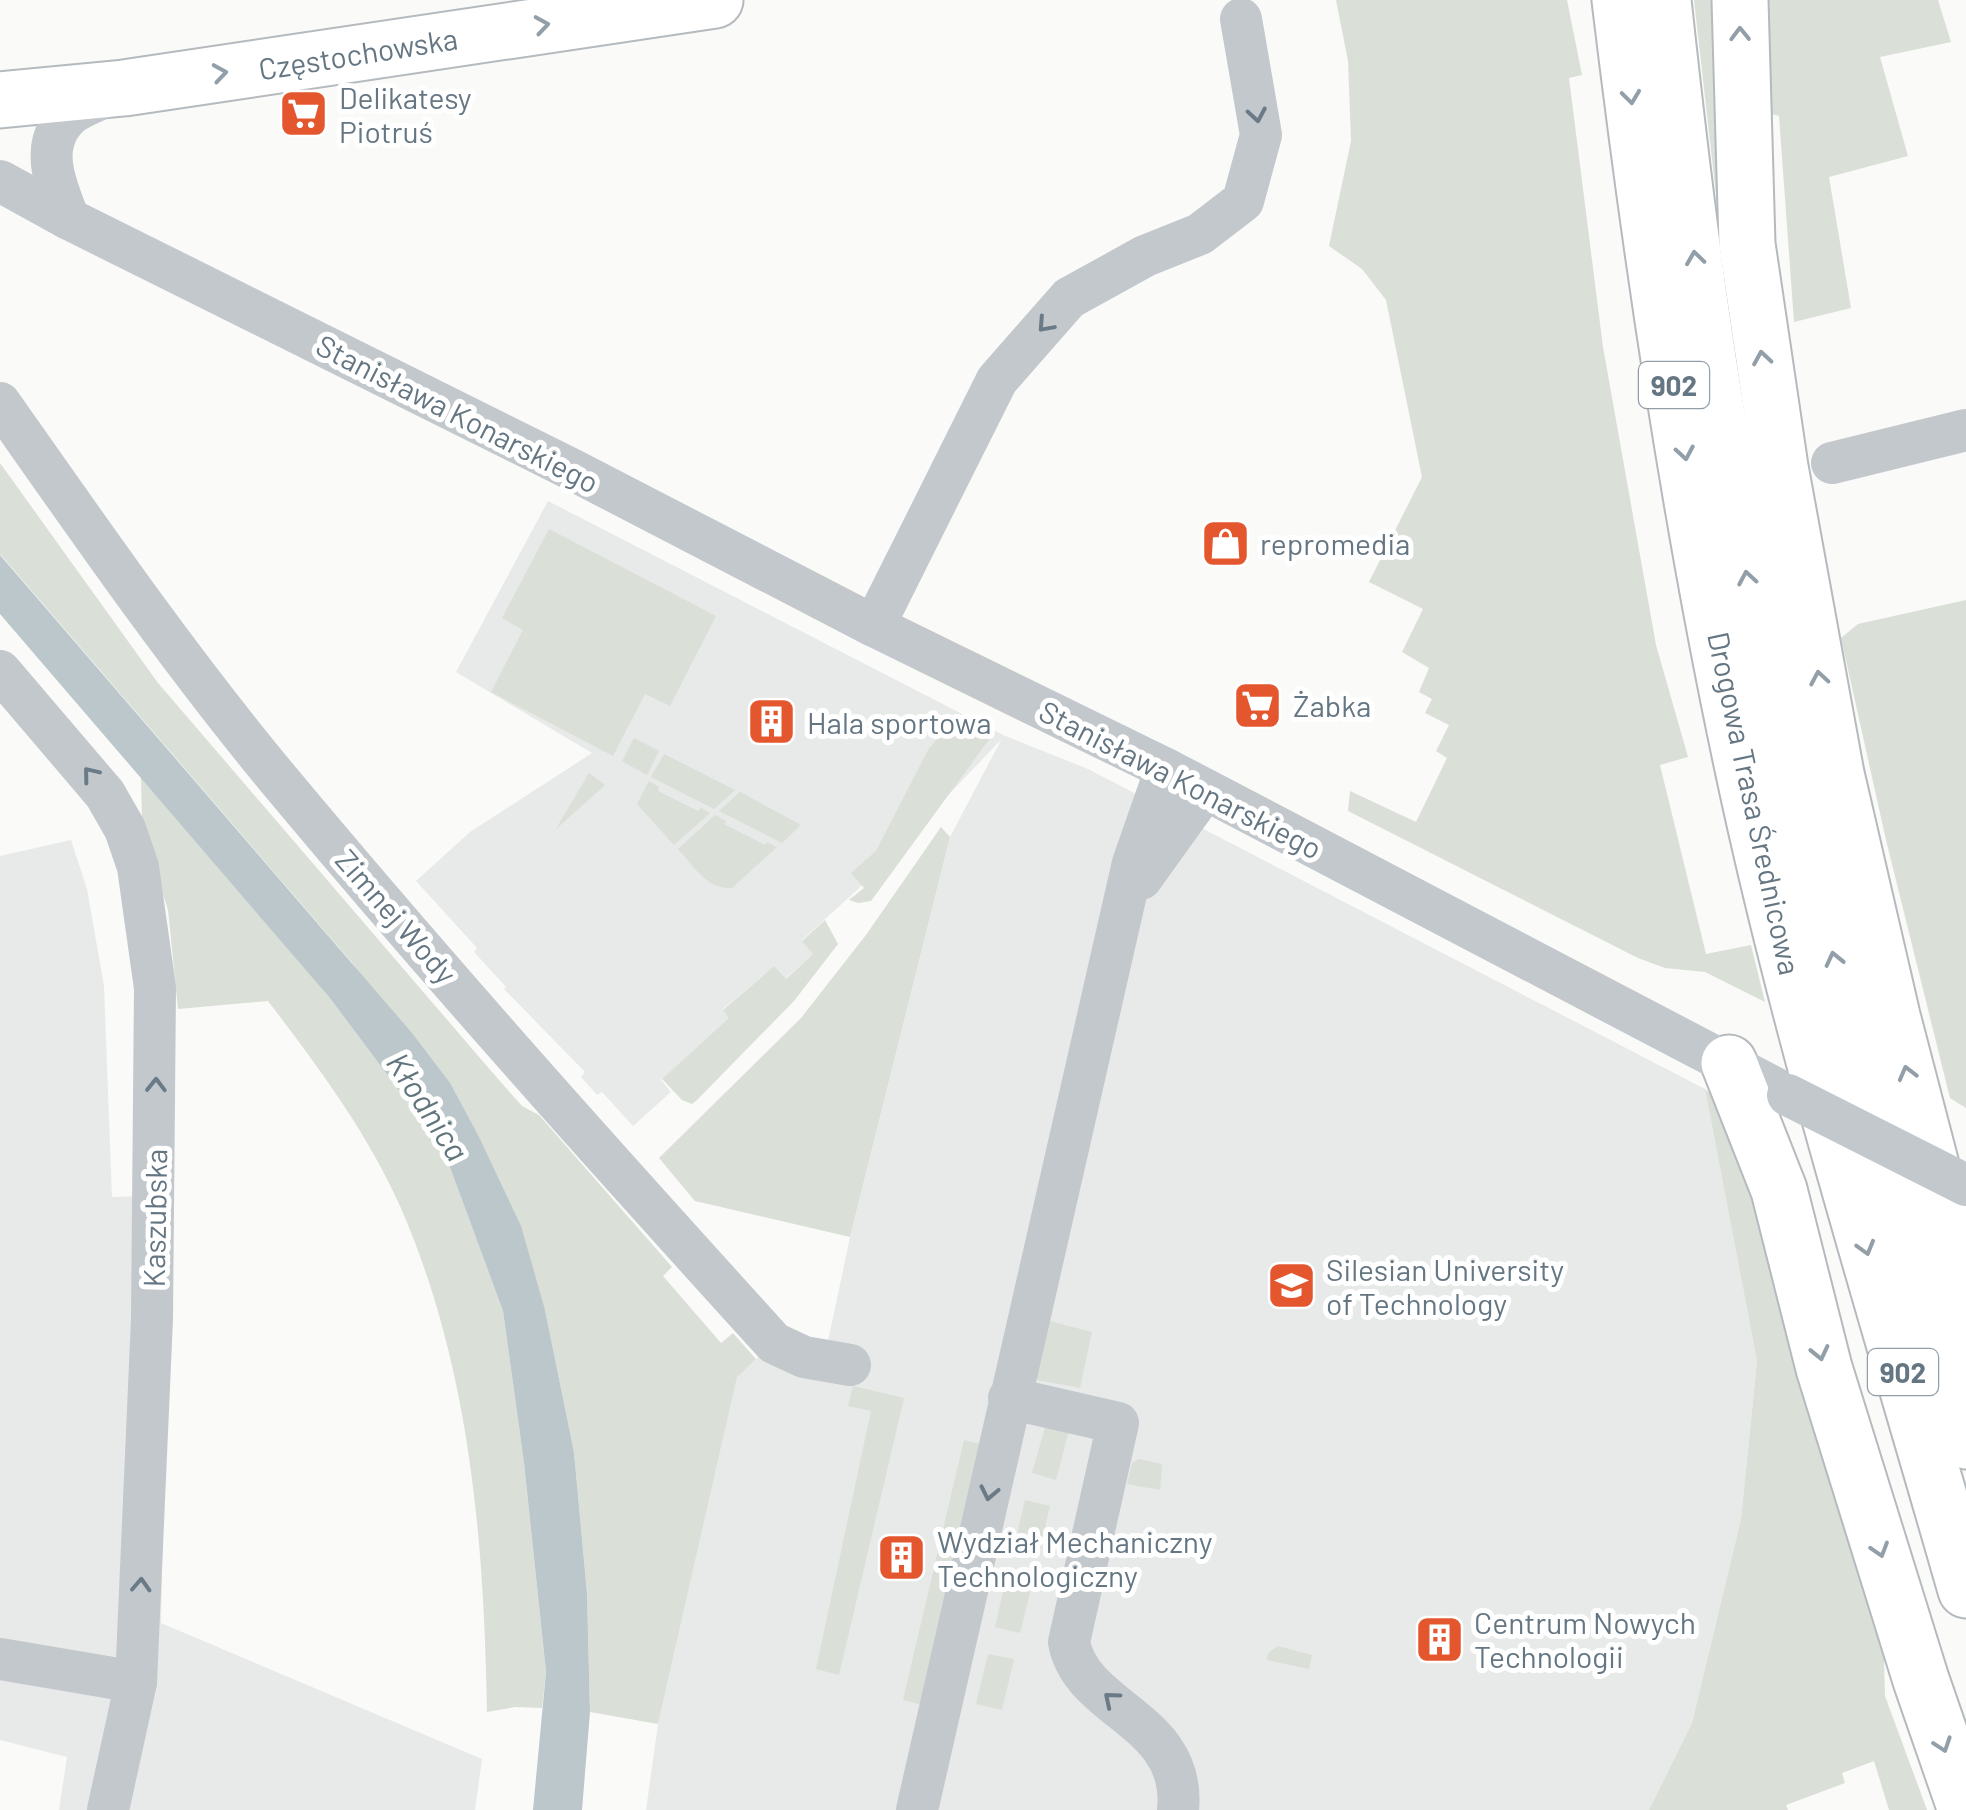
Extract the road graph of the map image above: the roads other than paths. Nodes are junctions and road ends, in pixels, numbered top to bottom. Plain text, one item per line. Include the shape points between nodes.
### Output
1 (714, 0) edge
2 (1620, 0) edge
3 (1663, 0) edge
4 (1740, 0) edge
5 (612, 7) edge
6 (1240, 19) dead end
7 (124, 88) junction
8 (0, 100) edge
9 (4, 183) edge
10 (69, 219) junction
11 (0, 403) edge
12 (1966, 430) edge
13 (1832, 463) dead end
14 (874, 626) junction
15 (5, 679) edge
16 (1166, 769) junction
17 (1205, 790) junction
18 (1123, 910) junction
19 (1729, 1063) junction
20 (1804, 1102) junction
21 (1966, 1186) edge
22 (1780, 1190) junction
23 (1966, 1316) edge
24 (850, 1365) dead end
25 (1009, 1398) junction
26 (1966, 1441) edge
27 (1966, 1590) edge
28 (0, 1659) edge
29 (136, 1682) junction
30 (108, 1810) edge
31 (917, 1810) edge
32 (1178, 1810) edge
33 (1966, 1810) edge

1 - 5 main road, Częstochowska
2 -> 27 main road, Drogowa Trasa Średnicowa / 902 via 1666,340 1743,768 1802,1016
26 -> 3 main road, Drogowa Trasa Średnicowa / 902 via 1856,1054 1753,610 1710,366
23 -> 4 main road via 1836,774 1780,468 1747,244
7 -> 5 main road, Częstochowska
6 -> 14 street via 1261,135 1244,201 1200,234 1069,298 996,380
7 - 8 main road, Częstochowska
7 - 10 street via 74,111 55,132 50,154
9 - 10 street, Stanisława Konarskiego
10 - 14 street, Stanisława Konarskiego
11 - 24 street, Zimnej Wody via 116,569 278,779 626,1180 774,1343
12 - 13 street
14 - 16 street, Stanisława Konarskiego
29 -> 15 street, Kaszubska via 156,1085 146,913 132,848 106,794
16 - 17 street, Stanisława Konarskiego
16 - 18 street
17 - 18 street
17 - 19 street, Stanisława Konarskiego
18 - 25 street
19 - 20 street, Stanisława Konarskiego
19 - 22 main road
20 - 21 street, Stanisława Konarskiego, bridge
20 - 22 main road via 1806,1114 1789,1132
22 -> 33 main road via 1829,1386
25 -> 31 street
32 -> 25 street via 1180,1795 1164,1750 1086,1678 1072,1661 1069,1642 1118,1423
28 - 29 street
29 - 30 street, Kaszubska

